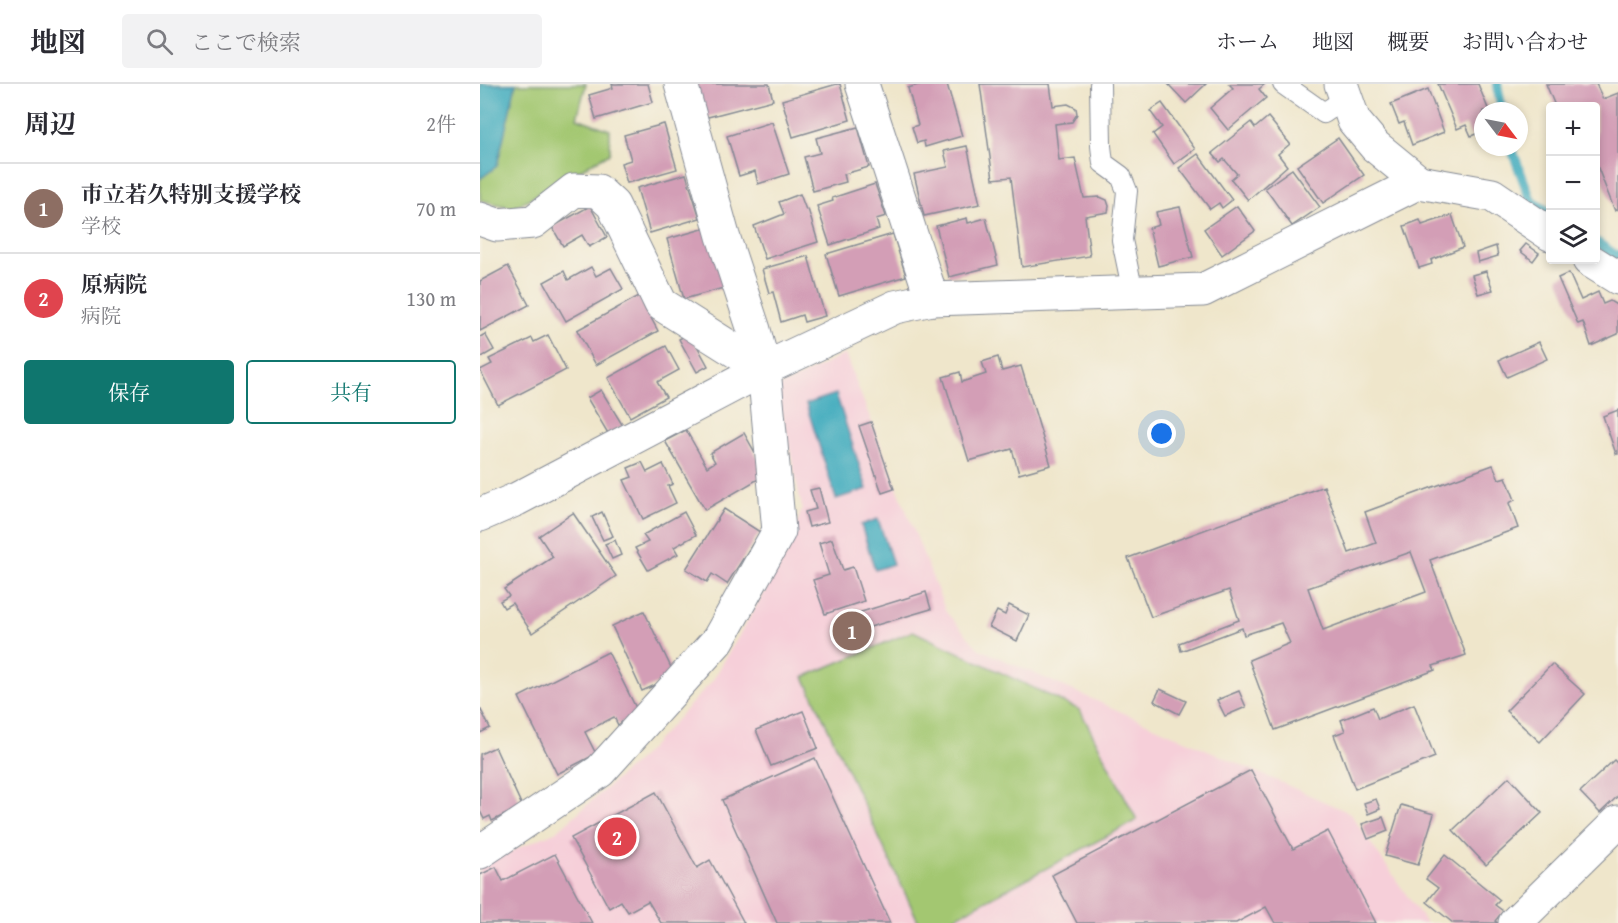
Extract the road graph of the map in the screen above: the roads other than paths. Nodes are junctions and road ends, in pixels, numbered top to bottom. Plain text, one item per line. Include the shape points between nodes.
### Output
1 (681, 84) edge
2 (862, 84) edge
3 (1100, 84) edge
4 (1283, 84) edge
5 (1343, 91) edge
6 (1419, 182) junction
7 (480, 219) edge
8 (1546, 231) edge
9 (1596, 264) edge
10 (1618, 278) edge
11 (1133, 293) junction
12 (932, 299) junction
13 (764, 369) junction
14 (480, 515) edge
15 (1618, 822) edge
16 (480, 852) edge
17 (1515, 923) edge

1 - 13 street
2 - 12 street
3 - 11 lane via 1103,163 1121,176 1127,191 1122,240
4 - 5 lane via 1324,113
5 - 6 street via 1354,121 1375,146
6 - 8 street via 1492,195
6 - 11 street via 1203,291
7 - 13 street via 497,225 533,222 574,190 598,192 613,205 661,304
9 - 10 street
11 - 12 street
12 - 13 street via 895,307
13 - 14 street
13 - 16 street via 779,531 718,640 600,771
15 - 17 street

